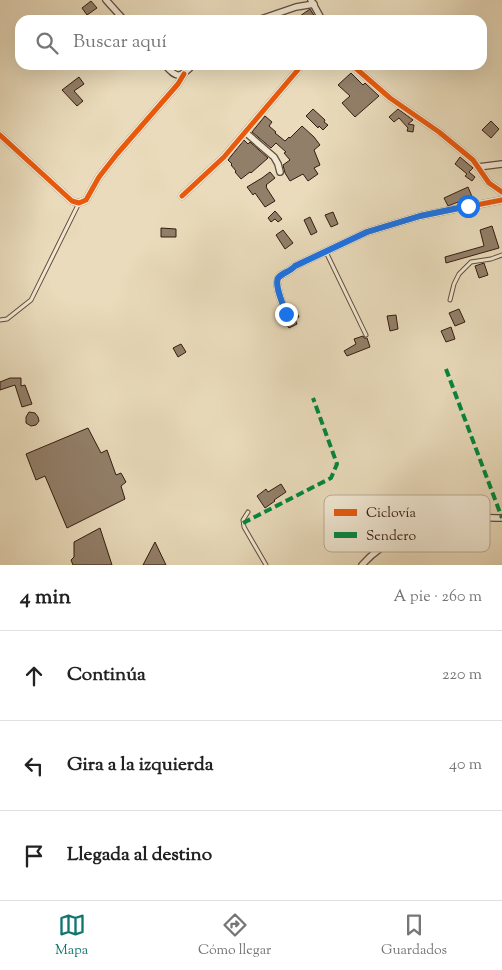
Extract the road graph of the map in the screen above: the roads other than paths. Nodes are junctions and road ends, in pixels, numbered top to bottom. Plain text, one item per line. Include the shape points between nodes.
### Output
1 (106, 0) edge
2 (312, 2) edge
3 (120, 15) edge
4 (273, 15) edge
5 (319, 15) edge
6 (169, 70) edge
7 (188, 70) edge
8 (298, 70) edge
9 (358, 70) edge
10 (184, 74) junction
11 (245, 132) junction
12 (0, 135) edge
13 (502, 164) edge
14 (478, 167) junction
15 (280, 172) dead end
16 (489, 183) junction
17 (502, 192) edge
18 (182, 196) dead end
19 (502, 200) edge
20 (79, 203) junction
21 (326, 252) junction
22 (502, 255) edge
23 (450, 300) dead end
24 (286, 314) dead end
25 (0, 320) edge
26 (366, 335) dead end
27 (248, 512) dead end
28 (377, 552) edge
29 (266, 565) edge
30 (362, 565) edge

1 - 3 street
2 - 4 street
2 - 5 street
6 - 10 street via 173,74
7 - 10 street
8 - 11 street
9 - 14 street via 390,98 440,132
10 - 20 street via 99,176 86,200
11 - 15 street via 274,157
11 - 18 street via 224,157
12 - 20 street via 72,201
13 - 14 street
14 - 16 street
16 - 17 street
16 - 19 street
19 - 21 street via 420,216 367,232
20 - 25 lane via 31,300 7,319
21 - 24 street via 295,266 278,279
21 - 26 lane
22 - 23 lane via 471,262 459,274
27 - 29 lane via 243,520 244,527
28 - 30 street

